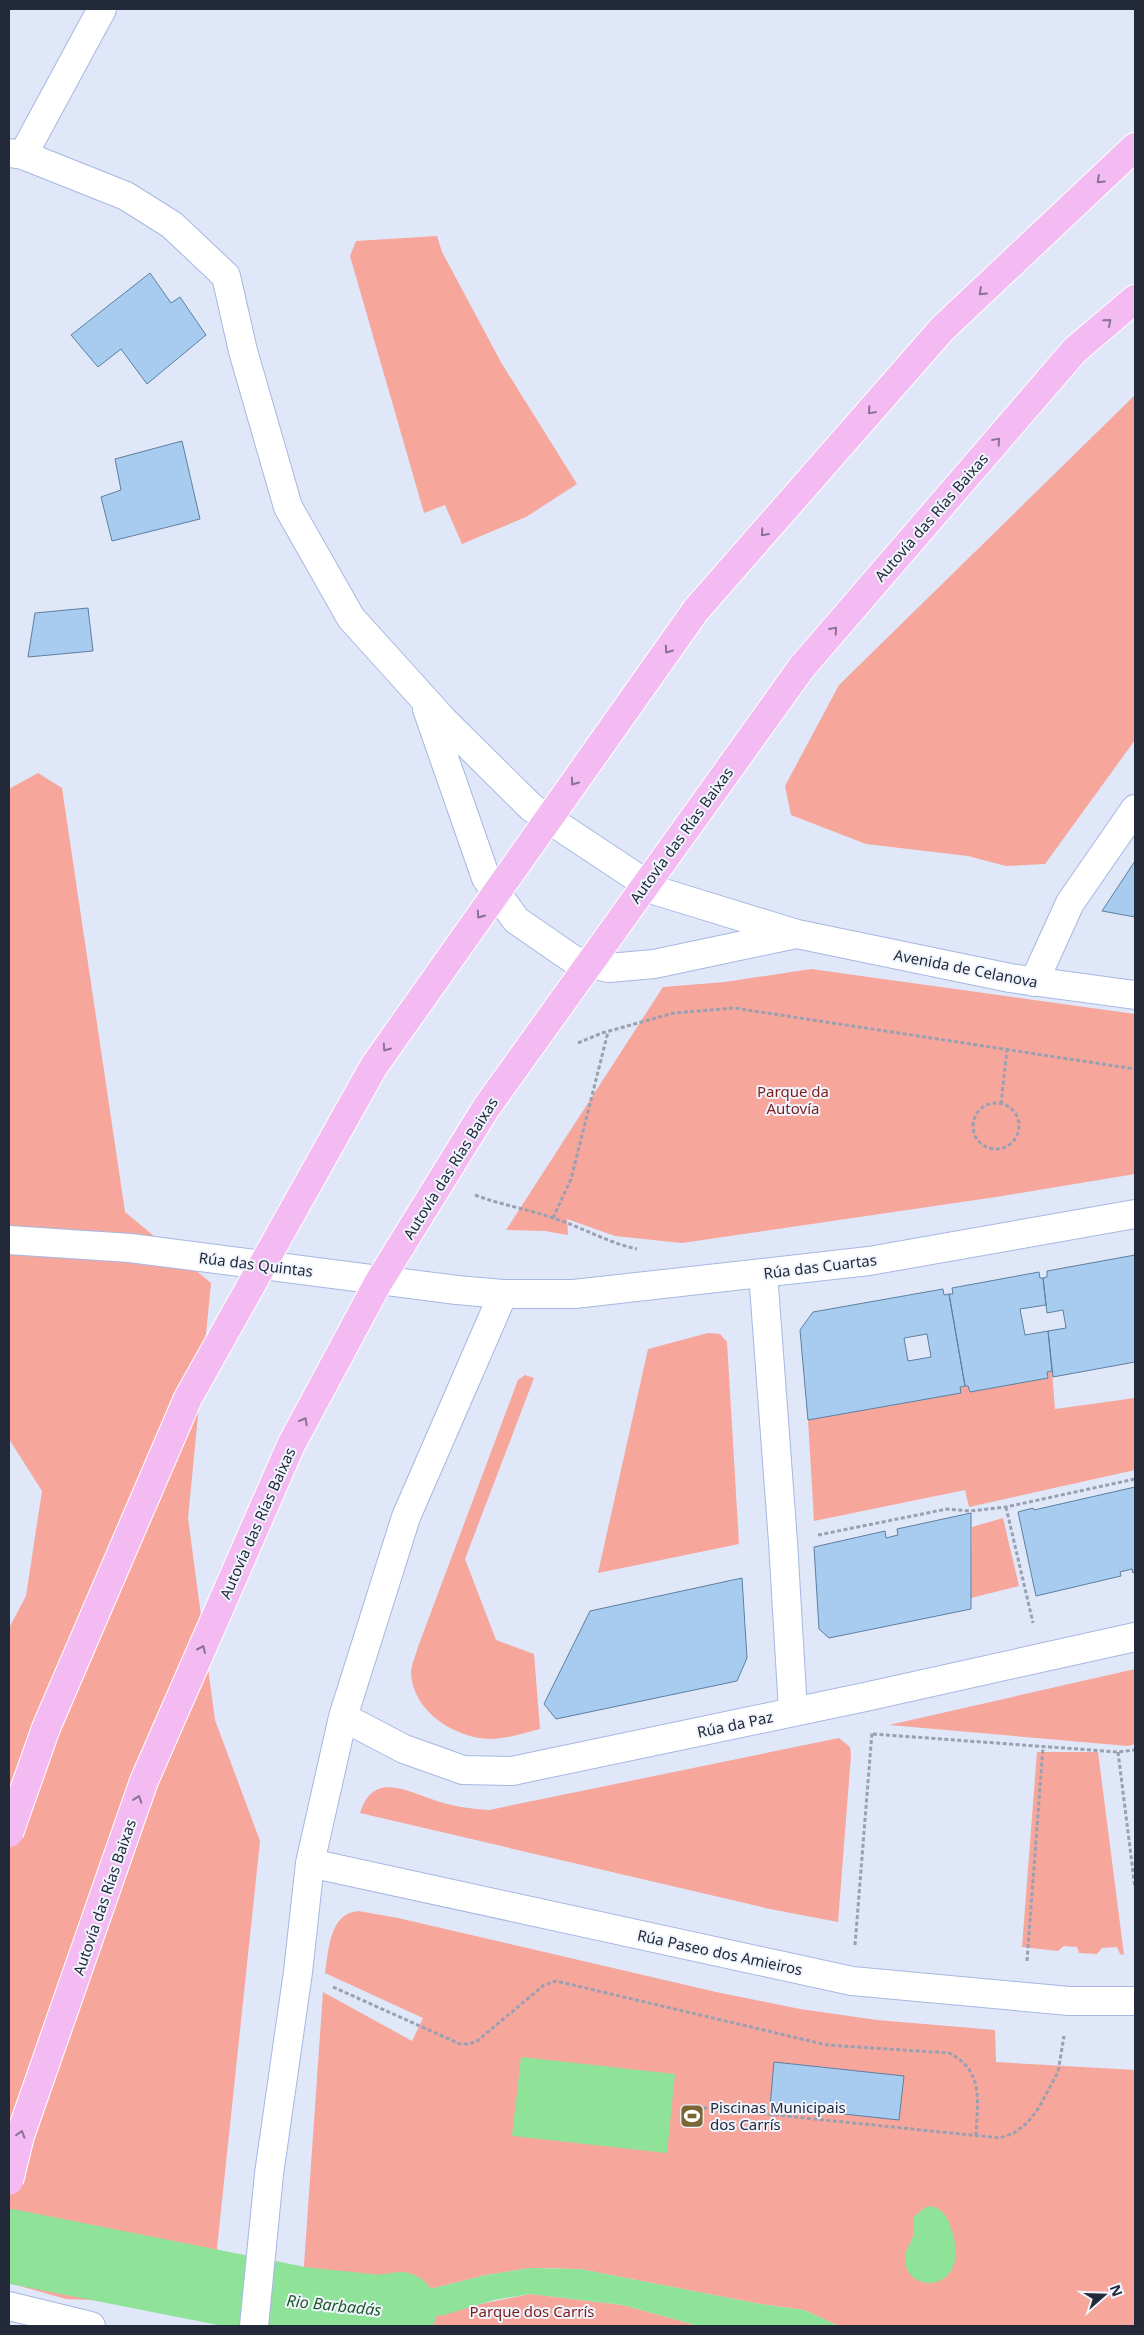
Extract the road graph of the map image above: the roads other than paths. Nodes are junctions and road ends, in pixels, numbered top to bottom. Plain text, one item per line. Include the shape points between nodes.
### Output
1 (102, 9) edge
2 (1135, 147) edge
3 (16, 154) edge
4 (1135, 299) edge
5 (422, 697) junction
6 (1135, 809) edge
7 (797, 934) junction
8 (1034, 982) junction
9 (1135, 995) edge
10 (1135, 1214) edge
11 (9, 1240) edge
12 (763, 1273) junction
13 (503, 1294) junction
14 (1135, 1637) edge
15 (793, 1711) junction
16 (343, 1717) junction
17 (9, 1834) edge
18 (310, 1863) junction
19 (1135, 2001) edge
20 (9, 2181) edge
21 (9, 2306) edge
22 (92, 2326) edge
23 (254, 2326) edge

1 - 3 street
2 -> 17 highway, bridge via 942,329 696,610 374,1066 188,1398 46,1728
3 - 5 street, Avenida de Celanova via 126,196 172,225 226,276 243,351 288,507 351,618
20 -> 4 highway, Autovía das Rías Baixas, bridge via 20,2136 144,1781 291,1445 378,1283 486,1108 802,667 1075,350
5 - 7 street, Avenida de Celanova via 532,808 656,890
5 - 7 street via 486,878 516,920 574,960 609,968 654,964
6 - 8 street via 1070,903
7 - 8 street, Avenida de Celanova
8 - 9 street, Avenida de Celanova
10 - 12 street, Rúa das Cuartas via 869,1261
11 - 13 street, Rúa das Quintas via 130,1248
12 - 13 street, Rúa das Cuartas via 574,1294
12 - 15 street
13 - 16 street via 406,1517
14 - 15 street, Rúa da Paz
15 - 16 street, Rúa da Paz via 512,1771 463,1770 404,1749
16 - 18 street
18 - 19 street, Rúa Paseo dos Amieiros via 852,1981 1069,2001
18 - 23 street via 298,1972 268,2174
21 - 22 street

